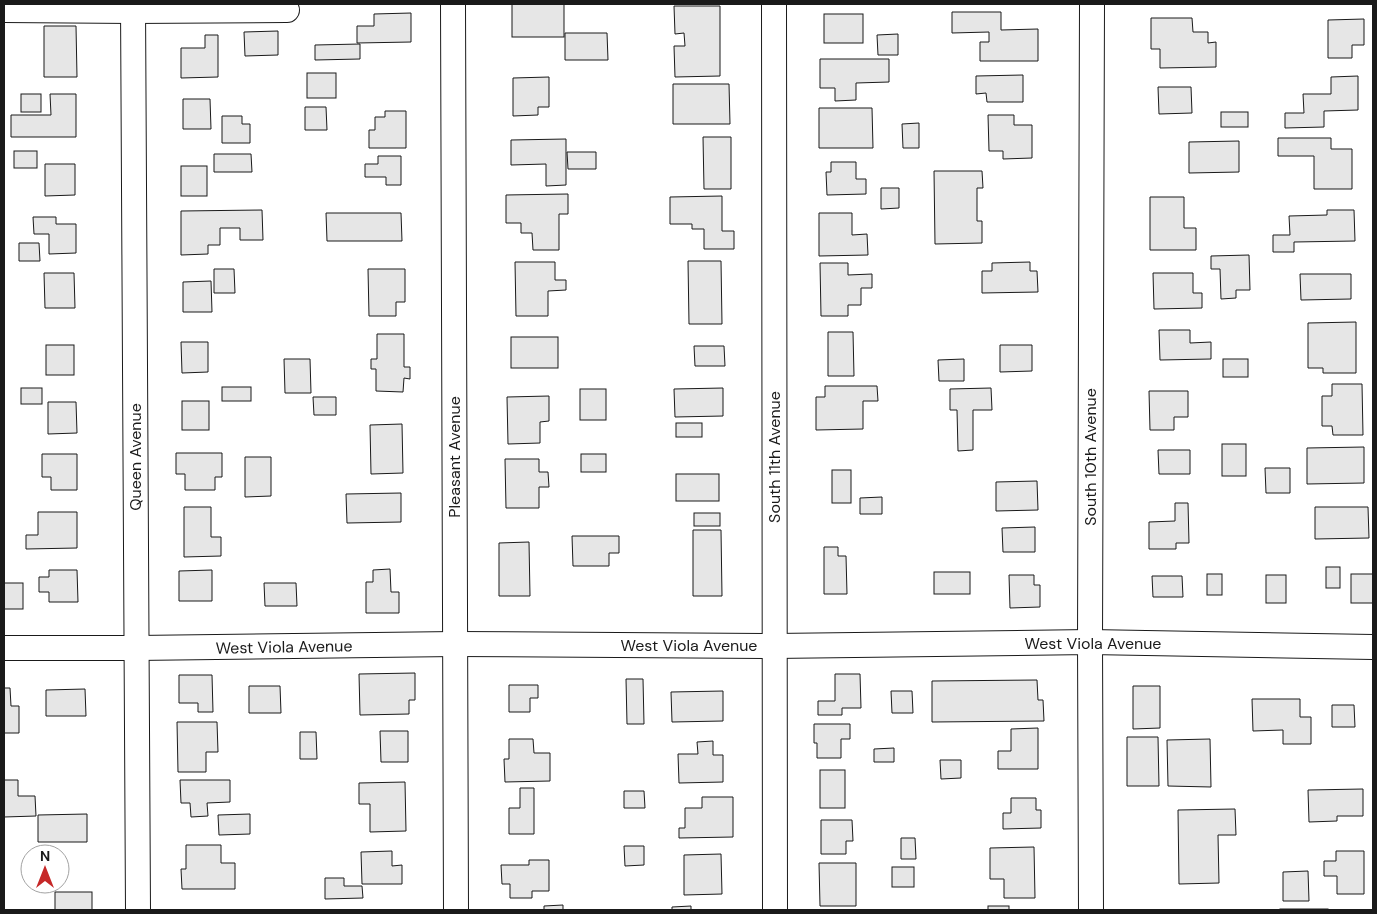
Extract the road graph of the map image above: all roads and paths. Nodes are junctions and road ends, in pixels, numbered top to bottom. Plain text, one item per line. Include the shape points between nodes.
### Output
1 (453, 4) edge
2 (774, 4) edge
3 (1092, 4) edge
4 (133, 8) edge
5 (4, 10) edge
6 (287, 10) dead end
7 (1090, 642) junction
8 (455, 644) junction
9 (774, 646) junction
10 (1373, 647) edge
11 (4, 648) edge
12 (136, 648) junction
13 (138, 910) edge
14 (456, 910) edge
15 (774, 910) edge
16 (1091, 910) edge

1 - 8 street, Pleasant Avenue
2 - 9 street, South 11th Avenue
3 - 7 street, South 10th Avenue
4 - 5 street
4 - 6 street
4 - 12 street, Queen Avenue
7 - 9 street, West Viola Avenue
7 - 10 street, West Viola Avenue
7 - 16 street, South 10th Avenue
8 - 9 street, West Viola Avenue
8 - 12 street, West Viola Avenue
8 - 14 street, Pleasant Avenue
9 - 15 street, South 11th Avenue
11 - 12 street, West Viola Avenue
12 - 13 street, Queen Avenue

